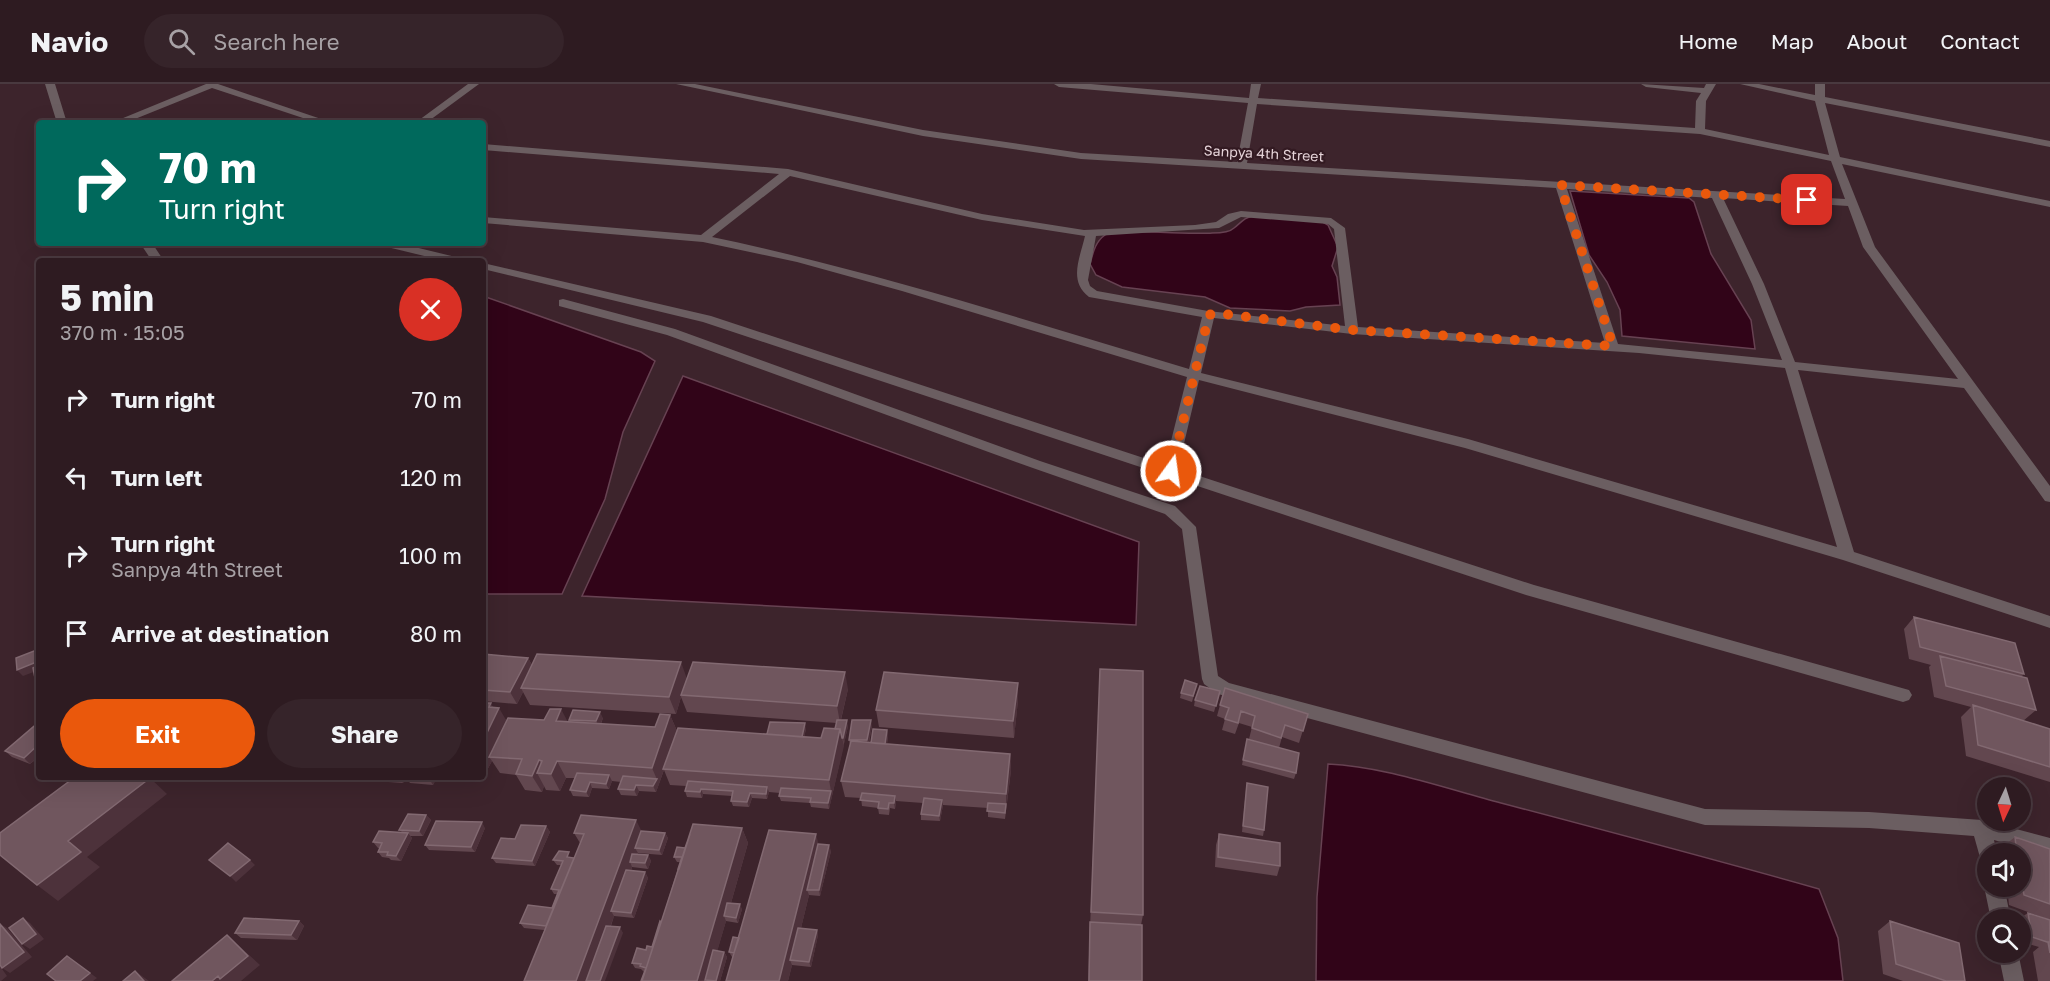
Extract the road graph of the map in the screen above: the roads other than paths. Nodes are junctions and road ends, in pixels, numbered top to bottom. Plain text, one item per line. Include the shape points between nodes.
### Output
1 (50, 84) edge
2 (474, 84) edge
3 (681, 84) edge
4 (1059, 84) edge
5 (1256, 84) edge
6 (1646, 84) edge
7 (1746, 84) edge
8 (1820, 84) edge
9 (1113, 86) edge
10 (1709, 87) edge
11 (1820, 100) junction
12 (1252, 101) junction
13 (62, 120) edge
14 (124, 120) edge
15 (319, 120) edge
16 (424, 120) edge
17 (1700, 131) junction
18 (2050, 144) edge
19 (486, 147) edge
20 (1836, 160) junction
21 (1241, 166) junction
22 (788, 172) junction
23 (1560, 185) junction
24 (1716, 195) junction
25 (1852, 203) junction
26 (2050, 204) edge
27 (486, 220) edge
28 (1091, 232) junction
29 (703, 239) junction
30 (396, 246) edge
31 (447, 258) edge
32 (486, 267) edge
33 (563, 303) dead end
34 (1209, 315) junction
35 (1352, 330) junction
36 (1613, 346) junction
37 (1790, 365) junction
38 (1194, 375) junction
39 (1968, 384) junction
40 (1171, 471) junction
41 (2050, 497) edge
42 (1847, 556) junction
43 (2050, 622) edge
44 (1903, 695) dead end
45 (1977, 828) edge
46 (1993, 831) edge
47 (2050, 847) edge
48 (2010, 963) edge
49 (2014, 981) edge

1 - 13 street
2 - 16 street
3 - 21 street, Sanpya 4th Street via 923,133 1081,156
4 - 9 street
5 - 12 street
6 - 10 street
7 - 11 street
8 - 11 street
9 - 12 street
10 - 17 street via 1701,101
11 - 18 street
11 - 20 street
12 - 17 street
12 - 21 street
14 - 15 street via 212,86
17 - 20 street
19 - 22 street
20 - 25 street
20 - 26 street
21 - 23 street, Sanpya 4th Street
22 - 28 street via 982,217
22 - 29 street
23 - 24 street, Sanpya 4th Street
23 - 36 street
24 - 25 street, Sanpya 4th Street
24 - 37 street
25 - 39 street via 1869,247
27 - 29 street
28 - 34 street via 1082,280 1093,294
28 - 35 street via 1195,228 1219,225 1241,214 1332,221 1339,228
29 - 38 street via 799,258
30 - 31 street
32 - 40 street via 707,319
33 - 45 street via 671,332 1170,510 1189,527 1210,679 1224,689 1705,817 1869,820
34 - 35 street
34 - 38 street
35 - 36 street
36 - 37 street
37 - 39 street
37 - 42 street
38 - 40 street
38 - 42 street via 1468,444
39 - 41 street
40 - 44 street via 1532,591
42 - 43 street
46 - 47 street
48 - 49 street

